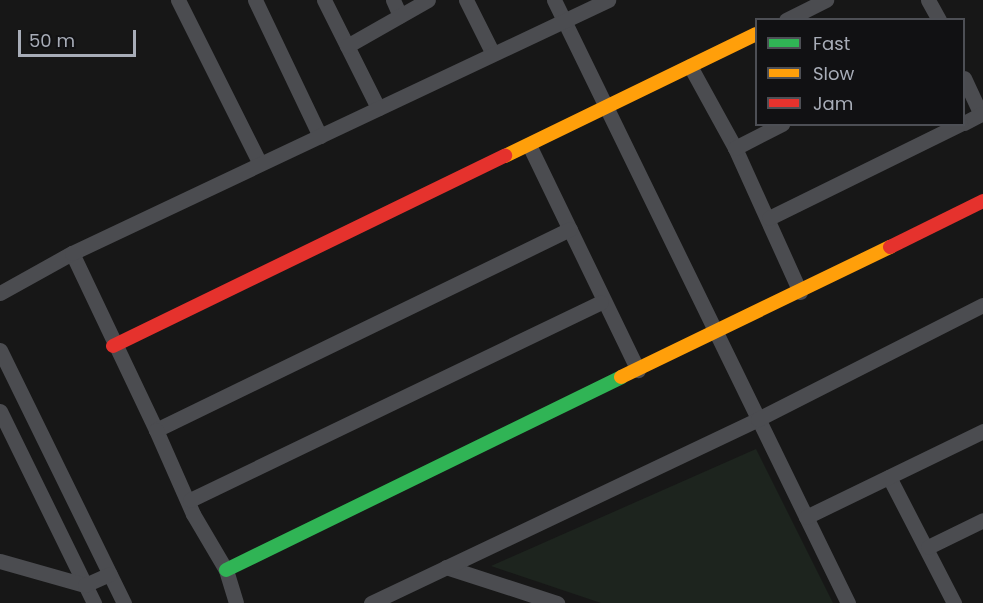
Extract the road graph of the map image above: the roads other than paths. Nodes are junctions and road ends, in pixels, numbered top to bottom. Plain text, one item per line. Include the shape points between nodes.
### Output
1 (178, 0) edge
2 (255, 0) edge
3 (324, 0) edge
4 (393, 0) edge
5 (428, 0) edge
6 (466, 0) edge
7 (554, 0) edge
8 (608, 0) edge
9 (826, 0) edge
10 (928, 0) edge
11 (400, 16) junction
12 (790, 18) edge
13 (938, 18) edge
14 (564, 20) junction
15 (755, 34) edge
16 (347, 46) junction
17 (493, 54) junction
18 (690, 66) junction
19 (965, 82) edge
20 (606, 106) junction
21 (378, 108) junction
22 (982, 116) edge
23 (965, 123) edge
24 (778, 126) edge
25 (958, 126) edge
26 (320, 136) junction
27 (530, 147) junction
28 (735, 148) junction
29 (260, 164) junction
30 (983, 201) edge
31 (769, 218) junction
32 (570, 229) junction
33 (72, 253) junction
34 (800, 292) junction
35 (0, 293) edge
36 (601, 302) junction
37 (983, 305) edge
38 (715, 331) junction
39 (113, 346) junction
40 (0, 350) edge
41 (638, 370) junction
42 (0, 411) edge
43 (758, 419) junction
44 (156, 430) junction
45 (983, 431) edge
46 (889, 477) junction
47 (190, 500) junction
48 (806, 517) junction
49 (983, 520) edge
50 (928, 547) junction
51 (0, 561) edge
52 (446, 567) junction
53 (226, 570) junction
54 (110, 574) junction
55 (86, 585) junction
56 (94, 603) edge
57 (124, 603) edge
58 (236, 603) edge
59 (371, 603) edge
60 (557, 603) edge
61 (848, 603) edge
62 (954, 603) edge

1 - 29 street
2 - 26 street
3 - 16 street
4 - 11 street
5 - 11 street
6 - 17 street
7 - 14 street
8 - 14 street
9 - 12 street
10 - 13 street
11 - 16 street
14 - 17 street
14 - 20 street
15 - 18 street
16 - 21 street
17 - 21 street
18 - 20 street
18 - 28 street
19 - 22 street
20 - 27 street
20 - 38 street
21 - 26 street
22 - 23 street
24 - 28 street
25 - 31 street
26 - 29 street
27 - 32 street
27 - 39 street via 307,250
28 - 31 street
29 - 33 street
30 - 34 street
31 - 34 street
32 - 36 street
32 - 44 street
33 - 35 street
33 - 39 street
34 - 38 street
36 - 41 street
36 - 47 street
37 - 43 street
38 - 41 street
38 - 43 street
39 - 44 street
40 - 54 street
41 - 53 street
42 - 55 street
43 - 48 street
43 - 52 street
44 - 47 street via 159,444
45 - 46 street
46 - 48 street
46 - 50 street
47 - 53 street via 193,514
48 - 61 street
49 - 50 street
50 - 62 street via 930,559
51 - 55 street
52 - 59 street
52 - 60 street
53 - 58 street
54 - 55 street
54 - 57 street
55 - 56 street

